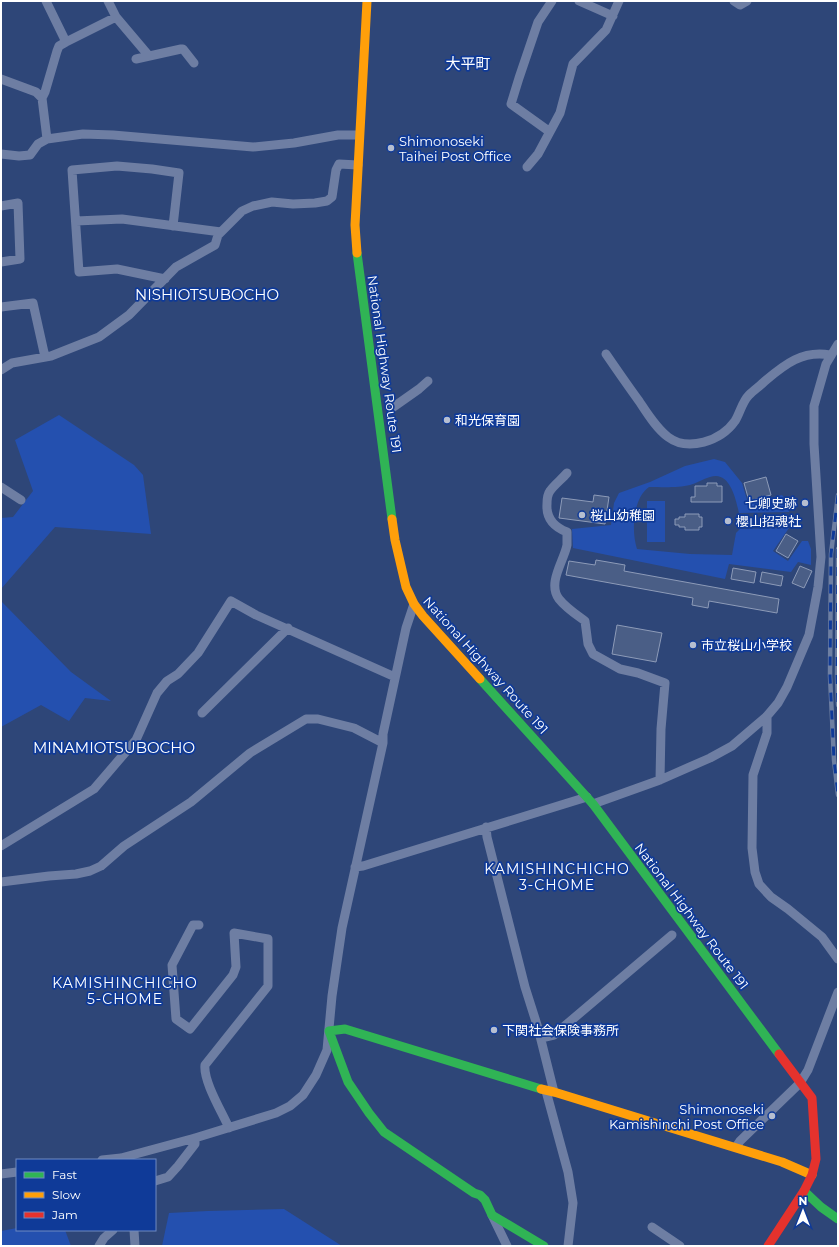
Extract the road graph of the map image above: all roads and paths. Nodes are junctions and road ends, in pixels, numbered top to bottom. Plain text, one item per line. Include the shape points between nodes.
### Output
1 (46, 1) edge
2 (108, 1) edge
3 (367, 1) edge
4 (552, 1) edge
5 (579, 1) edge
6 (619, 1) edge
7 (734, 1) edge
8 (747, 1) edge
9 (596, 4) edge
10 (613, 16) junction
11 (116, 17) junction
12 (66, 42) junction
13 (149, 56) junction
14 (136, 59) dead end
15 (194, 63) dead end
16 (1, 79) edge
17 (42, 98) junction
18 (550, 132) junction
19 (359, 135) junction
20 (47, 139) junction
21 (1, 154) edge
22 (358, 165) junction
23 (527, 167) dead end
24 (1, 206) edge
25 (76, 221) junction
26 (173, 226) junction
27 (221, 232) junction
28 (1, 262) edge
29 (165, 279) junction
30 (1, 307) edge
31 (838, 344) edge
32 (606, 354) dead end
33 (830, 355) junction
34 (45, 357) junction
35 (1, 370) edge
36 (428, 381) dead end
37 (392, 408) dead end
38 (567, 473) dead end
39 (1, 487) edge
40 (21, 500) dead end
41 (414, 604) junction
42 (288, 628) junction
43 (395, 677) junction
44 (202, 713) dead end
45 (767, 716) junction
46 (383, 743) junction
47 (660, 780) junction
48 (587, 797) junction
49 (593, 804) junction
50 (486, 828) junction
51 (1, 846) edge
52 (355, 867) junction
53 (1, 882) edge
54 (198, 925) dead end
55 (672, 935) dead end
56 (838, 959) edge
57 (838, 992) edge
58 (329, 1030) junction
59 (541, 1038) junction
60 (800, 1083) junction
61 (550, 1092) junction
62 (229, 1128) junction
63 (195, 1138) junction
64 (736, 1147) junction
65 (108, 1159) edge
66 (16, 1172) edge
67 (1, 1174) edge
68 (812, 1175) junction
69 (156, 1181) edge
70 (804, 1191) junction
71 (492, 1215) junction
72 (838, 1219) edge
73 (652, 1227) dead end
74 (112, 1231) edge
75 (134, 1231) edge
76 (674, 1244) edge
77 (99, 1246) edge
78 (135, 1246) edge
79 (507, 1246) edge
80 (544, 1246) edge
81 (568, 1246) edge
82 (768, 1246) edge

1 - 12 street
2 - 11 street
3 - 19 main road, National Highway Route 191
4 - 18 street via 538,22 511,104
5 - 9 street
6 - 10 street
7 - 8 street via 740,5
9 - 10 street
10 - 18 street via 606,30 573,64 560,112
11 - 12 street
11 - 13 street
12 - 17 street via 59,46
13 - 14 street
13 - 15 street via 181,48
16 - 17 street via 36,92
17 - 20 street
18 - 23 street via 538,154
19 - 20 street via 338,135 253,147 113,135 83,134
19 - 22 main road, National Highway Route 191
20 - 21 street via 38,144 30,155
22 - 27 street via 339,164 332,197 327,201 293,204 272,202 253,206 242,211
22 - 41 main road, National Highway Route 191 via 356,248 395,540 406,587
24 - 28 street via 18,203 20,259
25 - 26 street via 122,219
25 - 26 street via 72,170 117,166 179,173
25 - 29 street via 79,272 117,269
26 - 27 street
27 - 29 street via 214,245 176,268
29 - 34 street via 129,314 99,337
30 - 34 street via 33,303
31 - 33 street
32 - 33 street via 651,418 667,436 680,443 690,444 714,438 729,428 748,396 789,363 819,353
33 - 45 street via 814,406 821,557 815,608 809,635 798,663 778,703
34 - 35 street via 12,363
36 - 37 street
38 - 47 street via 550,490 547,502 551,520 567,532 567,545 557,574 555,591 558,599 586,621 588,644 594,654 620,669 665,683
39 - 40 street
41 - 43 street
41 - 48 main road, National Highway Route 191
42 - 43 street
42 - 44 street
42 - 51 street via 230,601 198,653 157,693 136,740 94,789
43 - 46 street
45 - 47 street via 732,746
45 - 56 street via 767,733 753,775 752,848 755,872 759,884 771,897 822,937
46 - 52 street
46 - 53 street via 354,728 318,719 306,719 250,753 191,802 124,846 101,866 76,874
47 - 49 street
48 - 49 main road, National Highway Route 191
48 - 50 street
49 - 60 main road, National Highway Route 191
50 - 52 street
50 - 59 street via 525,987
52 - 58 street via 342,928
54 - 62 street via 193,925 172,965 176,1019 190,1029 233,975 236,967 234,933 268,939 268,986 205,1065 206,1081
55 - 59 street via 554,1035
57 - 60 street via 808,1070
58 - 61 main road via 345,1029
58 - 62 street via 327,1050 320,1067 299,1099 276,1113
58 - 71 main road via 348,1082 384,1132 480,1195
59 - 61 street
60 - 64 street
60 - 68 main road, National Highway Route 191 via 812,1098 816,1159
61 - 64 main road
61 - 81 street via 573,1203
62 - 63 street
63 - 65 street
63 - 69 street via 195,1144 168,1177
64 - 68 main road
66 - 67 street
68 - 70 main road, National Highway Route 191
70 - 72 main road via 821,1208
70 - 82 main road, National Highway Route 191
71 - 79 street
71 - 80 main road
73 - 76 street
74 - 77 street
75 - 78 street

